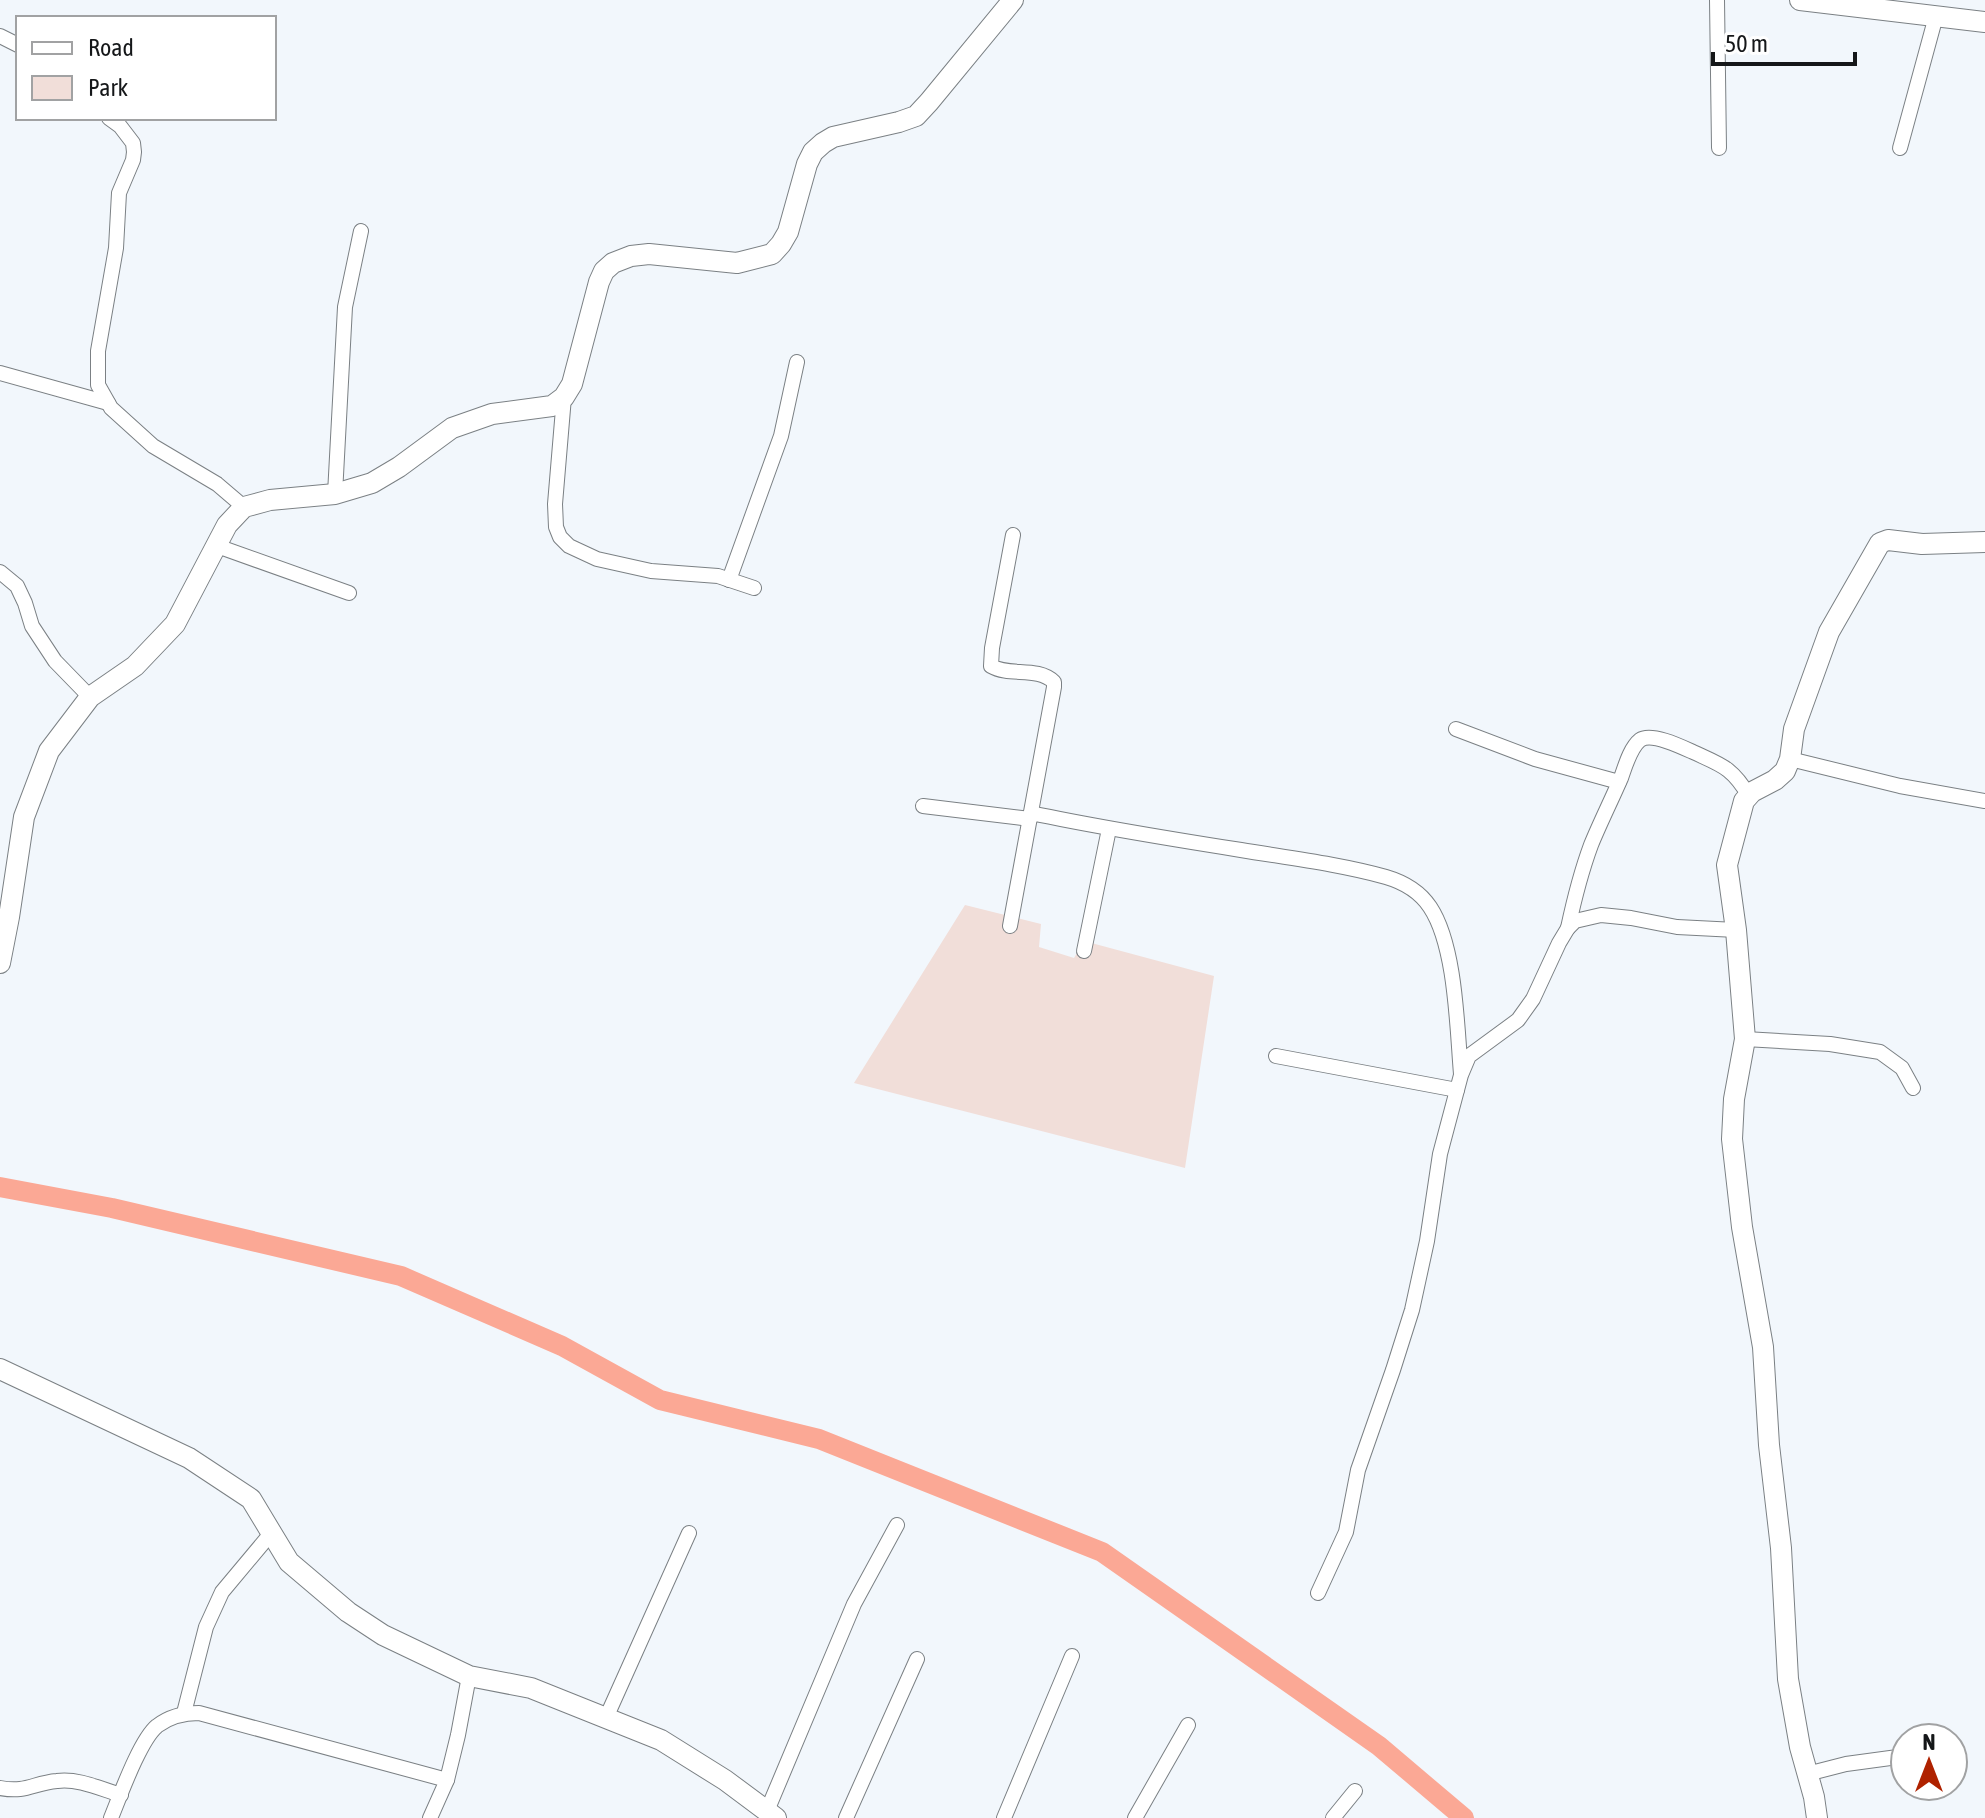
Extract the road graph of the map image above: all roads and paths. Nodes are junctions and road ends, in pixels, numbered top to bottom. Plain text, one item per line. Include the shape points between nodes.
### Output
1 (1013, 0) edge
2 (1717, 0) edge
3 (1800, 0) edge
4 (1936, 16) junction
5 (1985, 22) edge
6 (112, 120) edge
7 (1719, 148) dead end
8 (1900, 148) dead end
9 (361, 231) dead end
10 (797, 362) dead end
11 (0, 373) edge
12 (564, 397) junction
13 (108, 403) junction
14 (335, 494) junction
15 (244, 507) junction
16 (1013, 535) dead end
17 (1985, 542) edge
18 (217, 546) junction
19 (0, 572) edge
20 (729, 580) junction
21 (754, 588) dead end
22 (349, 593) dead end
23 (90, 697) junction
24 (1456, 729) dead end
25 (1790, 759) junction
26 (1619, 782) junction
27 (1749, 796) junction
28 (1985, 801) edge
29 (923, 806) dead end
30 (1030, 816) junction
31 (1109, 829) junction
32 (1010, 926) dead end
33 (1568, 928) junction
34 (1736, 930) junction
35 (3, 933) edge
36 (1084, 951) dead end
37 (0, 963) edge
38 (1745, 1039) junction
39 (1276, 1056) dead end
40 (1459, 1082) junction
41 (1913, 1088) dead end
42 (0, 1369) edge
43 (897, 1525) dead end
44 (273, 1531) junction
45 (689, 1533) dead end
46 (1318, 1593) dead end
47 (1072, 1656) dead end
48 (917, 1659) dead end
49 (469, 1676) junction
50 (184, 1713) junction
51 (606, 1718) junction
52 (1188, 1725) dead end
53 (1889, 1758) edge
54 (1807, 1774) junction
55 (447, 1780) junction
56 (0, 1788) edge
57 (1355, 1791) dead end
58 (121, 1795) junction
59 (772, 1814) edge
60 (111, 1818) edge
61 (430, 1818) edge
62 (846, 1818) edge
63 (1004, 1818) edge
64 (1135, 1818) edge
65 (1333, 1818) edge
66 (1817, 1818) edge

1 - 12 street via 916,116 833,137 813,152 788,232 772,254 737,263 649,254 613,263 599,282
2 - 7 street
3 - 4 street
4 - 5 street
4 - 8 street
6 - 13 street via 133,143 134,152 119,193 116,248 98,351 98,385
9 - 14 street via 345,307
10 - 20 street via 781,436
11 - 13 street
12 - 14 street via 552,406 492,414 452,428 372,483
12 - 20 street via 555,504 560,537 597,559
13 - 15 street via 153,446 217,484
14 - 15 street
15 - 18 street
16 - 30 street via 991,666 1054,682
17 - 25 street via 1880,543 1829,632 1794,729
18 - 22 street
18 - 23 street via 175,624 135,666
19 - 23 street via 17,586 32,626 55,661
20 - 21 street
23 - 35 street via 49,751 24,817
24 - 26 street via 1535,759
25 - 27 street via 1785,771
25 - 28 street
26 - 27 street via 1637,744 1655,739 1722,765
26 - 33 street via 1591,846
27 - 34 street via 1727,865
29 - 30 street
30 - 31 street
30 - 32 street
31 - 36 street
31 - 40 street via 1319,863 1412,888 1429,904 1447,953
33 - 34 street via 1601,915
33 - 40 street via 1533,999 1518,1020 1469,1056
34 - 38 street
35 - 37 street
38 - 41 street via 1880,1052 1902,1068
38 - 54 street via 1732,1139 1763,1347 1788,1679
39 - 40 street
40 - 46 street via 1440,1154 1412,1310 1358,1470 1346,1532
42 - 44 street via 189,1458 251,1499
43 - 59 street via 854,1604
44 - 49 street via 289,1562 348,1612
44 - 50 street via 222,1592 206,1627
45 - 51 street
47 - 63 street
48 - 62 street
49 - 51 street via 531,1688
49 - 55 street
50 - 55 street
50 - 58 street via 154,1728
51 - 59 street via 661,1740
52 - 64 street
53 - 54 street
54 - 66 street
55 - 61 street
56 - 58 street via 21,1791 59,1780
57 - 65 street
58 - 60 street

